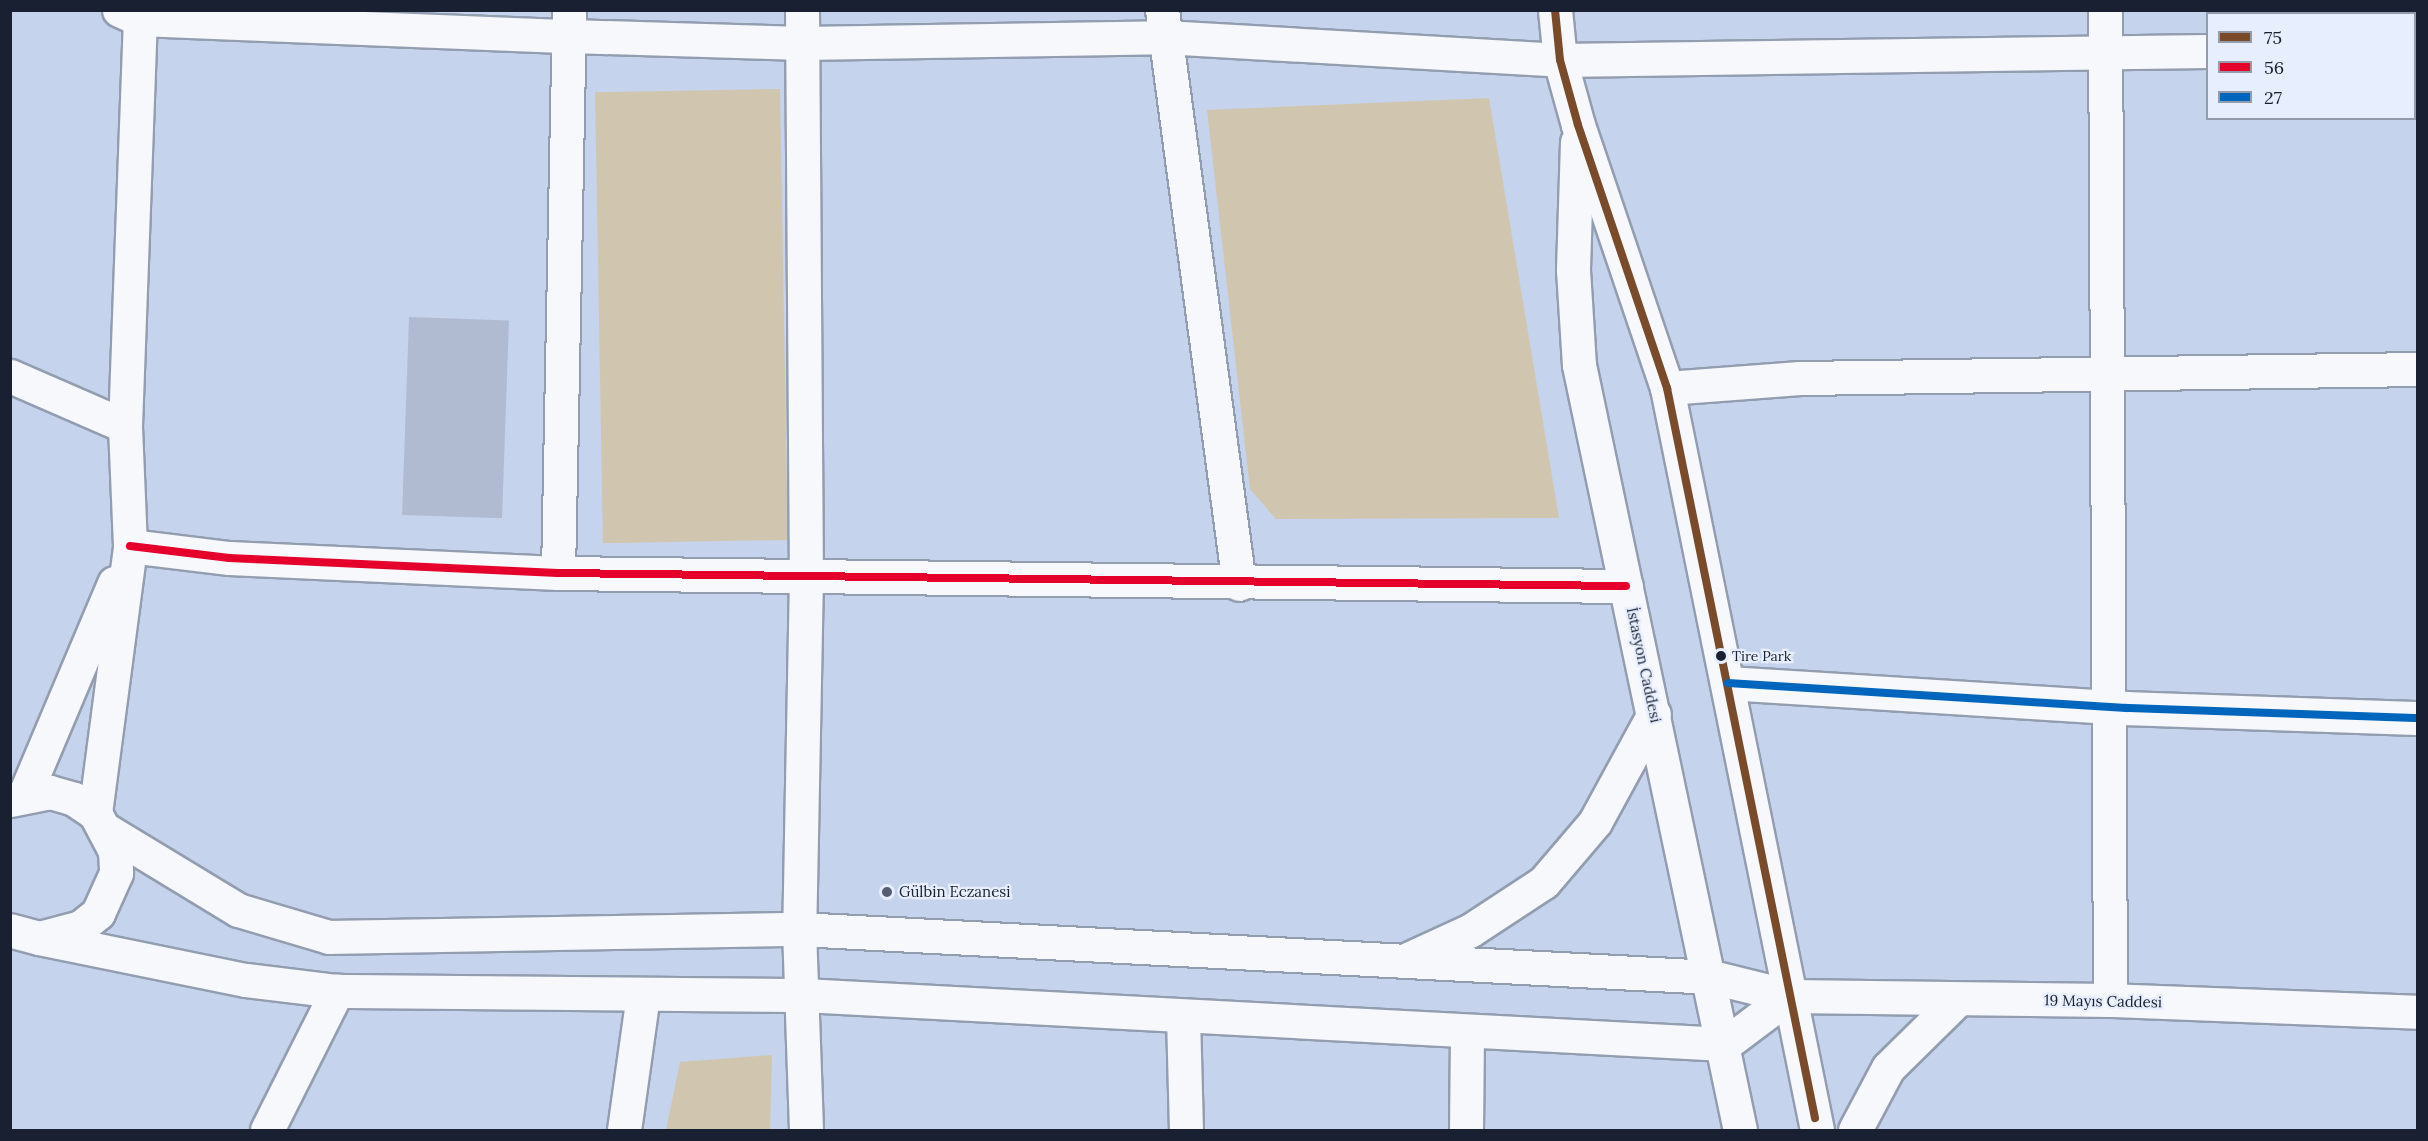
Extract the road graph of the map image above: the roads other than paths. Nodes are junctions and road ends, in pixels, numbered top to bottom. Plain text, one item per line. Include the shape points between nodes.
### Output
1 (802, 10) edge
2 (1555, 10) edge
3 (2105, 10) edge
4 (133, 13) edge
5 (569, 23) edge
6 (1163, 24) edge
7 (802, 43) junction
8 (2206, 51) edge
9 (2105, 55) junction
10 (1560, 60) junction
11 (1578, 125) junction
12 (2418, 369) edge
13 (2107, 374) junction
14 (10, 376) edge
15 (1667, 388) junction
16 (125, 426) junction
17 (130, 546) junction
18 (558, 573) junction
19 (806, 576) junction
20 (1239, 584) junction
21 (1626, 586) junction
22 (1728, 683) junction
23 (2109, 706) junction
24 (1654, 714) junction
25 (2418, 718) edge
26 (18, 797) edge
27 (101, 822) junction
28 (799, 929) junction
29 (18, 932) edge
30 (1404, 961) junction
31 (1712, 977) junction
32 (337, 992) junction
33 (643, 994) junction
34 (803, 995) junction
35 (1789, 996) junction
36 (1958, 999) junction
37 (2110, 1000) junction
38 (2418, 1012) edge
39 (1183, 1016) junction
40 (1467, 1032) junction
41 (1725, 1044) junction
42 (267, 1131) edge
43 (624, 1131) edge
44 (806, 1131) edge
45 (1186, 1131) edge
46 (1467, 1131) edge
47 (1740, 1131) edge
48 (1818, 1131) edge
49 (1855, 1131) edge

1 - 7 street
2 - 10 street, İstasyon Caddesi
3 - 9 street
4 - 5 street
4 - 16 street
5 - 7 street
5 - 18 street
6 - 7 street
6 - 10 street
6 - 20 street
7 - 19 street
8 - 9 street
9 - 10 street
9 - 13 street
10 - 11 street, İstasyon Caddesi
11 - 15 street, İstasyon Caddesi
11 - 21 street, İstasyon Caddesi via 1573,270 1579,365
12 - 13 street
13 - 15 street via 1800,378
13 - 23 street
14 - 16 street
15 - 22 street, İstasyon Caddesi
16 - 17 street
17 - 18 street via 229,558
17 - 26 street
17 - 27 street
18 - 19 street
19 - 20 street
19 - 28 street
20 - 21 street
21 - 24 street, İstasyon Caddesi
22 - 23 street
22 - 35 street, İstasyon Caddesi
23 - 25 street
23 - 37 street
24 - 30 street via 1595,822 1544,882 1470,930
24 - 31 street, İstasyon Caddesi
26 - 27 street, 19 Mayıs Caddesi via 50,792 74,799
27 - 28 street, 19 Mayıs Caddesi via 238,910 328,937
27 - 29 street via 116,873 98,913 81,927
28 - 30 street, 19 Mayıs Caddesi
28 - 34 street
29 - 32 street via 246,980
30 - 31 street, 19 Mayıs Caddesi
31 - 35 street, 19 Mayıs Caddesi
31 - 41 street, İstasyon Caddesi
32 - 33 street
32 - 42 street
33 - 34 street
33 - 43 street
34 - 39 street
34 - 44 street
35 - 36 street, 19 Mayıs Caddesi
35 - 41 street
35 - 48 street, İstasyon Caddesi
36 - 37 street, 19 Mayıs Caddesi
36 - 49 street via 1888,1068
37 - 38 street, 19 Mayıs Caddesi
39 - 40 street
39 - 45 street
40 - 41 street
40 - 46 street
41 - 47 street, İstasyon Caddesi

